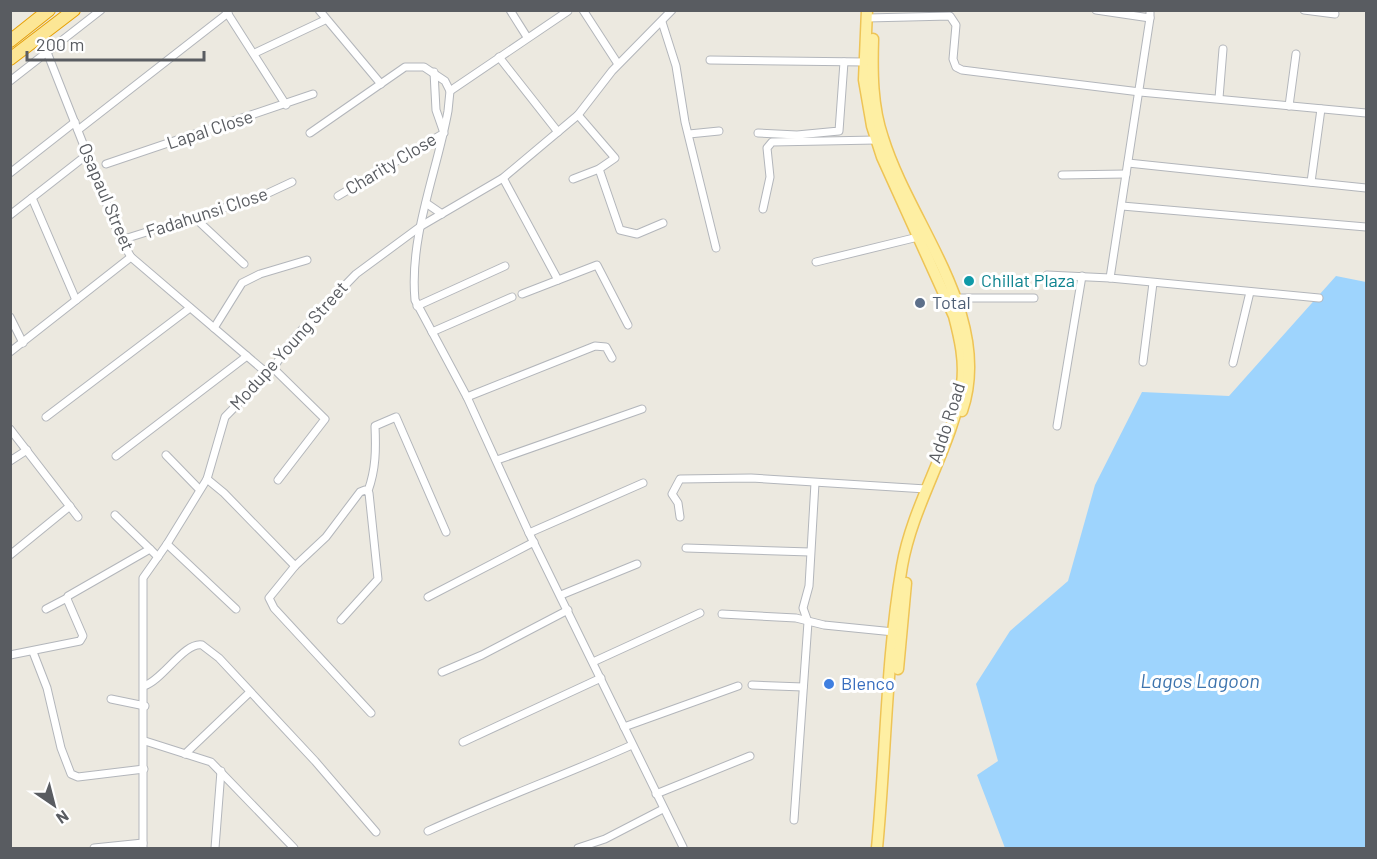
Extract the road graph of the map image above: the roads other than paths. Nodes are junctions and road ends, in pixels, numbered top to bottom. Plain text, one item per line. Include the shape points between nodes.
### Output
1 (49, 10) edge
2 (74, 10) edge
3 (101, 10) edge
4 (319, 10) edge
5 (510, 10) edge
6 (583, 10) edge
7 (672, 10) edge
8 (1096, 10) edge
9 (1304, 10) edge
10 (568, 11) edge
11 (227, 12) edge
12 (870, 14) edge
13 (1150, 14) edge
14 (1335, 14) dead end
15 (325, 20) junction
16 (662, 22) junction
17 (41, 37) junction
18 (527, 37) junction
19 (10, 41) edge
20 (1223, 49) dead end
21 (47, 52) junction
22 (255, 53) junction
23 (1296, 54) dead end
24 (499, 57) junction
25 (10, 59) edge
26 (710, 60) dead end
27 (844, 62) junction
28 (865, 62) junction
29 (618, 64) junction
30 (434, 72) junction
31 (10, 81) edge
32 (381, 84) junction
33 (450, 92) junction
34 (1140, 92) junction
35 (313, 94) dead end
36 (1219, 98) junction
37 (286, 105) junction
38 (1289, 105) junction
39 (1321, 109) junction
40 (1366, 113) edge
41 (579, 115) junction
42 (75, 122) junction
43 (78, 130) junction
44 (719, 131) dead end
45 (558, 132) junction
46 (310, 133) dead end
47 (444, 133) junction
48 (758, 133) dead end
49 (688, 134) junction
50 (876, 141) junction
51 (88, 154) junction
52 (1128, 163) junction
53 (106, 164) dead end
54 (599, 169) junction
55 (10, 173) edge
56 (1126, 174) junction
57 (1062, 175) dead end
58 (503, 178) junction
59 (573, 179) dead end
60 (292, 182) dead end
61 (1311, 182) junction
62 (1366, 188) edge
63 (338, 196) dead end
64 (32, 198) junction
65 (426, 203) junction
66 (1122, 206) junction
67 (763, 209) dead end
68 (442, 214) junction
69 (10, 215) edge
70 (194, 217) junction
71 (663, 223) dead end
72 (421, 226) junction
73 (1366, 227) edge
74 (918, 237) junction
75 (121, 240) junction
76 (716, 248) dead end
77 (131, 257) junction
78 (307, 260) dead end
79 (816, 262) dead end
80 (244, 264) dead end
81 (505, 266) dead end
82 (1047, 275) dead end
83 (1083, 276) junction
84 (1110, 278) junction
85 (558, 280) junction
86 (1153, 283) junction
87 (1250, 292) junction
88 (522, 294) dead end
89 (512, 297) dead end
90 (954, 298) junction
91 (1034, 298) dead end
92 (1319, 298) dead end
93 (76, 300) junction
94 (417, 306) junction
95 (190, 308) junction
96 (10, 317) edge
97 (628, 326) dead end
98 (214, 328) junction
99 (432, 332) junction
100 (23, 342) junction
101 (10, 352) edge
102 (247, 356) junction
103 (612, 358) dead end
104 (1143, 362) dead end
105 (1233, 363) dead end
106 (270, 371) junction
107 (467, 397) junction
108 (642, 409) dead end
109 (46, 417) dead end
110 (1057, 426) dead end
111 (10, 429) edge
112 (27, 450) junction
113 (166, 455) dead end
114 (116, 456) dead end
115 (497, 460) junction
116 (10, 461) edge
117 (207, 479) junction
118 (279, 480) dead end
119 (643, 483) dead end
120 (815, 483) junction
121 (199, 489) junction
122 (926, 489) junction
123 (368, 491) junction
124 (70, 506) junction
125 (115, 514) dead end
126 (78, 517) dead end
127 (680, 517) dead end
128 (446, 532) dead end
129 (529, 533) junction
130 (534, 542) junction
131 (167, 544) junction
132 (686, 548) dead end
133 (150, 549) junction
134 (810, 552) junction
135 (10, 555) edge
136 (158, 557) junction
137 (637, 564) dead end
138 (295, 566) junction
139 (561, 595) junction
140 (428, 597) dead end
141 (67, 598) junction
142 (46, 609) dead end
143 (236, 609) dead end
144 (568, 610) junction
145 (700, 613) dead end
146 (722, 614) dead end
147 (341, 620) dead end
148 (808, 622) junction
149 (894, 632) junction
150 (33, 652) junction
151 (10, 656) edge
152 (593, 662) junction
153 (442, 672) dead end
154 (601, 678) junction
155 (752, 685) dead end
156 (144, 686) junction
157 (738, 686) dead end
158 (802, 687) junction
159 (250, 692) junction
160 (111, 699) dead end
161 (145, 706) junction
162 (371, 713) dead end
163 (624, 727) junction
164 (145, 741) junction
165 (464, 742) dead end
166 (632, 744) junction
167 (185, 754) junction
168 (750, 756) dead end
169 (144, 769) junction
170 (221, 771) junction
171 (656, 794) junction
172 (663, 809) junction
173 (794, 820) dead end
174 (428, 831) dead end
175 (376, 832) dead end
176 (143, 846) edge
177 (683, 847) dead end
178 (94, 849) edge
179 (215, 849) edge
180 (294, 849) edge
181 (578, 849) edge
182 (877, 849) edge
183 (885, 849) edge

1 - 19 highway
2 - 17 highway
3 - 21 street
4 - 15 street
5 - 18 street
6 - 29 street
7 - 16 street, Modupe Young Street
8 - 13 street
9 - 14 street
10 - 18 street
11 - 22 street
11 - 43 street
12 - 28 main road, Addo Road
12 - 34 street via 950,16 956,25 953,59 962,70
12 - 90 main road, Addo Road via 874,95 882,138
13 - 34 street
15 - 22 street
15 - 32 street
16 - 29 street, Modupe Young Street
16 - 49 street via 676,66
17 - 21 street, Osapaul Street
17 - 25 highway
18 - 24 street
20 - 36 street
21 - 31 street
21 - 42 street, Osapaul Street
22 - 37 street
23 - 38 street
24 - 33 street
24 - 45 street
26 - 27 street
27 - 28 street
27 - 48 street via 839,131
28 - 50 main road, Addo Road via 866,94
29 - 41 street, Modupe Young Street
30 - 32 street via 424,67 405,68
30 - 33 street
30 - 47 street via 436,110
32 - 46 street
33 - 47 street
34 - 36 street
34 - 52 street
35 - 37 street, Lapal Close
36 - 38 street
37 - 53 street, Lapal Close
38 - 39 street
39 - 40 street
39 - 61 street
41 - 45 street, Modupe Young Street
41 - 54 street via 615,156 615,161
42 - 43 street, Osapaul Street
42 - 55 street
43 - 51 street, Osapaul Street
44 - 49 street
45 - 58 street, Modupe Young Street
47 - 63 street, Charity Close
47 - 65 street
49 - 76 street
50 - 67 street via 772,142 767,148 770,177
50 - 74 main road, Addo Road
51 - 64 street
51 - 75 street, Osapaul Street
52 - 56 street
52 - 61 street
54 - 59 street
54 - 71 street via 620,230 637,234
56 - 57 street
56 - 66 street
58 - 68 street, Modupe Young Street
58 - 85 street
60 - 70 street, Fadahunsi Close via 262,196
61 - 62 street
64 - 69 street
64 - 93 street
65 - 68 street
65 - 72 street
66 - 73 street
66 - 84 street
68 - 72 street, Modupe Young Street
70 - 75 street, Fadahunsi Close
70 - 80 street
72 - 94 street via 414,286
72 - 106 street, Modupe Young Street via 349,280 295,337
74 - 79 street
74 - 122 main road, Addo Road via 954,316 963,370 954,413
75 - 77 street, Osapaul Street
77 - 93 street
77 - 95 street, Osapaul Street
78 - 98 street via 242,283
81 - 94 street
82 - 83 street
83 - 84 street
83 - 110 street
84 - 86 street
85 - 88 street
85 - 97 street via 597,265
86 - 87 street
86 - 104 street
87 - 92 street
87 - 105 street
89 - 99 street
90 - 91 street
90 - 183 main road, Addo Road via 968,339 969,386 922,515 908,568
93 - 100 street
94 - 99 street
95 - 98 street, Osapaul Street
95 - 109 street
96 - 100 street
98 - 102 street, Osapaul Street
99 - 107 street
100 - 101 street
102 - 106 street, Osapaul Street
102 - 114 street
103 - 107 street via 606,347 595,346
106 - 117 street, Modupe Young Street via 225,417
106 - 118 street, Osapaul Street via 325,419
107 - 115 street
108 - 115 street
111 - 112 street
112 - 116 street
112 - 124 street
113 - 121 street
115 - 129 street
117 - 121 street, Modupe Young Street
117 - 138 street
119 - 129 street
120 - 122 street
120 - 127 street via 751,478 678,479 672,494
120 - 134 street
121 - 131 street, Modupe Young Street
122 - 149 main road, Addo Road via 904,552
123 - 128 street via 377,449 375,426 396,417
123 - 138 street via 360,492 326,537
123 - 147 street via 378,579
124 - 126 street
124 - 135 street
125 - 133 street
129 - 130 street
130 - 139 street
130 - 140 street
131 - 136 street, Modupe Young Street
131 - 143 street
132 - 134 street
133 - 136 street
133 - 141 street
134 - 148 street via 808,594 803,608
136 - 156 street, Modupe Young Street via 143,578
137 - 139 street
138 - 162 street via 271,594 270,601 328,670
139 - 144 street
141 - 142 street
141 - 150 street via 82,639
144 - 152 street
144 - 153 street
145 - 152 street
146 - 148 street
148 - 149 street
148 - 158 street
149 - 182 main road, Addo Road
150 - 151 street
150 - 169 street via 71,774 78,777
152 - 154 street
154 - 163 street
154 - 165 street
155 - 158 street
156 - 159 street via 198,644 209,650
156 - 161 street, Modupe Young Street
157 - 163 street
158 - 173 street
159 - 167 street
159 - 175 street
160 - 161 street
161 - 164 street, Modupe Young Street
163 - 166 street
164 - 167 street
164 - 169 street, Modupe Young Street
166 - 171 street
166 - 174 street
167 - 170 street via 204,758
168 - 171 street
169 - 176 street, Modupe Young Street
170 - 179 street
170 - 180 street
171 - 172 street
172 - 177 street
172 - 181 street
176 - 178 street

